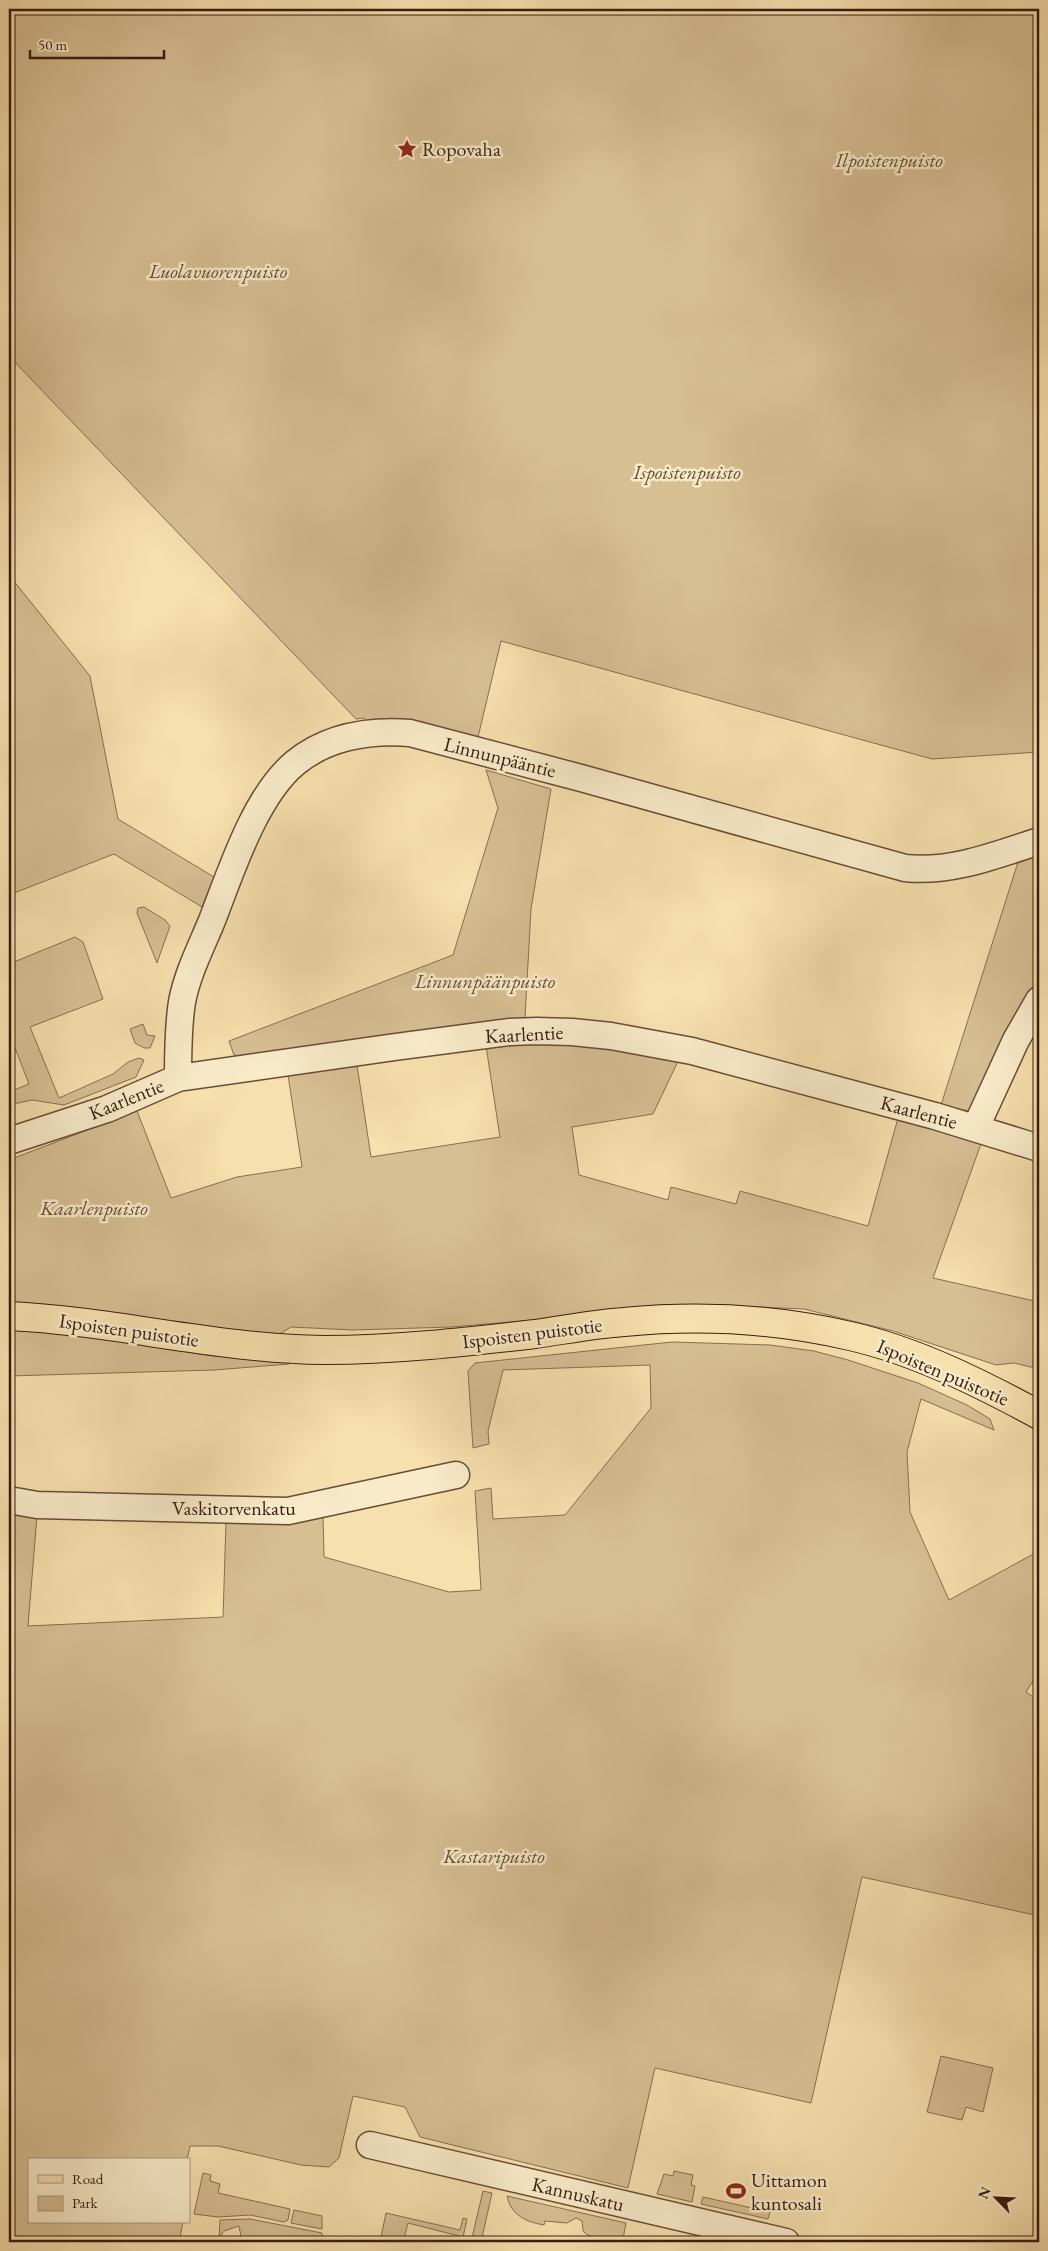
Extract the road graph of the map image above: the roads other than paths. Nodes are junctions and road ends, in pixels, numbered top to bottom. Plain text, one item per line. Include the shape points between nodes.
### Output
1 (1039, 841) edge
2 (1039, 1000) edge
3 (178, 1078) junction
4 (976, 1127) junction
5 (9, 1141) edge
6 (1039, 1148) edge
7 (9, 1316) edge
8 (1039, 1415) edge
9 (456, 1475) dead end
10 (9, 1500) edge
11 (370, 2146) dead end
12 (786, 2242) edge

1 - 3 street, Linnunpääntie via 950,868 905,868 410,733 382,731 328,743 296,763 275,784 240,849 187,982 179,1028
2 - 4 street via 1016,1040
3 - 4 street, Kaarlentie via 510,1032 572,1032 642,1041 692,1052
3 - 5 street, Kaarlentie via 107,1108
4 - 6 street, Kaarlentie
7 - 8 main road, Ispoisten puistotie via 253,1346 322,1350 447,1344 621,1322 702,1319 752,1322 850,1336 887,1347 971,1380
9 - 10 street, Vaskitorvenkatu via 288,1511 37,1505
11 - 12 street, Kannuskatu

